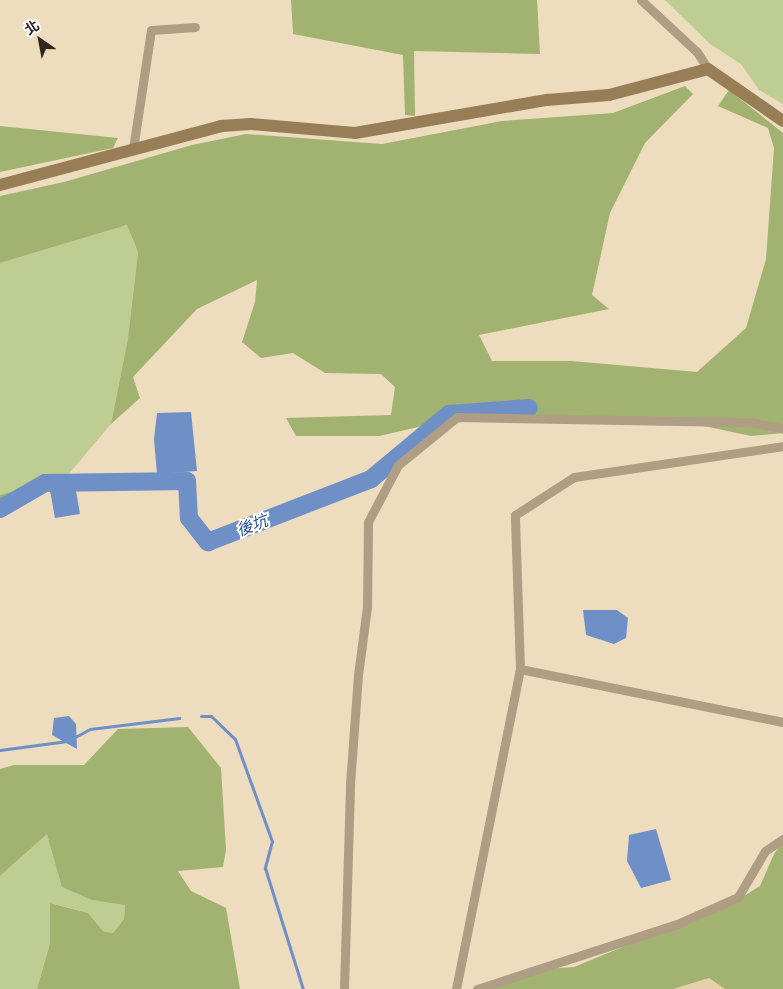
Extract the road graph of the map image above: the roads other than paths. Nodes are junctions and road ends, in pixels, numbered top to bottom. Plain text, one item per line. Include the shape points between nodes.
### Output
1 (641, 0) edge
2 (194, 27) dead end
3 (708, 69) junction
4 (783, 121) edge
5 (133, 149) junction
6 (0, 185) edge
7 (783, 429) edge
8 (783, 446) edge
9 (520, 669) junction
10 (783, 722) edge
11 (783, 839) edge
12 (344, 989) edge
13 (456, 989) edge
14 (477, 989) edge

1 - 3 street via 698,52
2 - 5 street via 151,30
3 - 4 street
3 - 5 street via 609,95 547,100 400,127 355,133 251,124 221,126
5 - 6 street
7 - 12 street via 751,422 456,417 398,465 368,522 367,607 350,784
8 - 9 street via 574,478 515,515
9 - 10 street
9 - 13 street
11 - 14 street via 765,851 738,897 676,924

